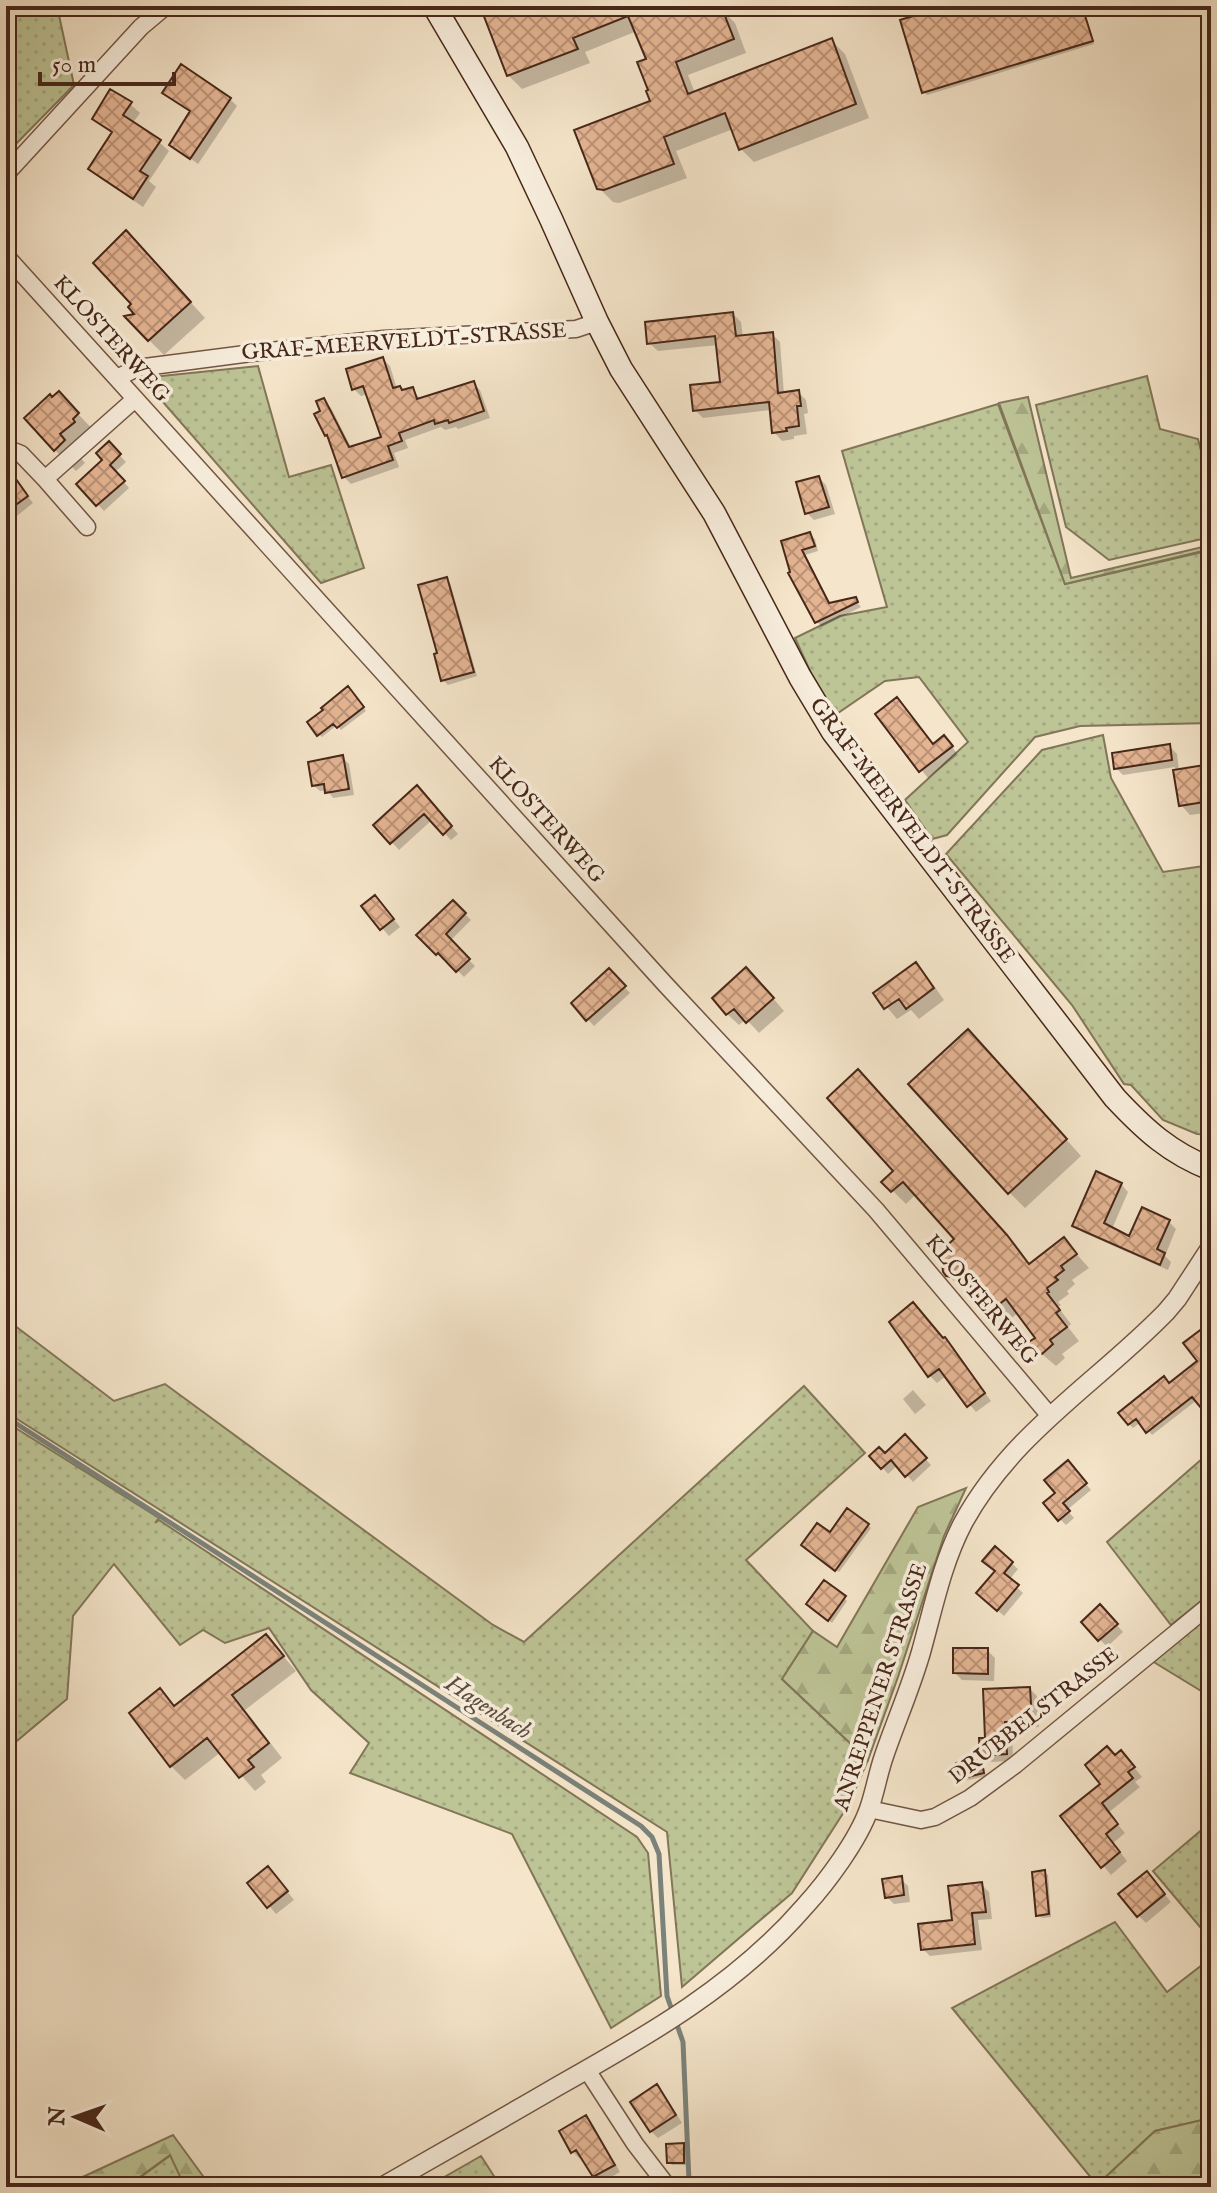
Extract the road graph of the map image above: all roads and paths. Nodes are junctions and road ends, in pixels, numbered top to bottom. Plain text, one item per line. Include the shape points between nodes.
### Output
1 (166, 6) edge
2 (434, 6) edge
3 (6, 174) edge
4 (6, 256) edge
5 (597, 322) junction
6 (117, 378) junction
7 (135, 399) junction
8 (6, 448) edge
9 (45, 479) junction
10 (87, 527) dead end
11 (1211, 1169) edge
12 (1211, 1247) edge
13 (1050, 1416) junction
14 (1211, 1604) edge
15 (869, 1809) junction
16 (587, 2070) junction
17 (382, 2187) edge
18 (668, 2187) edge

1 - 3 street
2 - 5 main road, GRAF-MEERVELDT-STRASSE via 517,147
4 - 6 street, KLOSTERWEG
5 - 6 street, GRAF-MEERVELDT-STRASSE via 576,329 260,352 137,368
5 - 11 main road, GRAF-MEERVELDT-STRASSE via 621,369 714,513 833,732 1115,1098 1154,1138
6 - 7 street, KLOSTERWEG
7 - 9 street
7 - 13 street, KLOSTERWEG via 876,1210
8 - 9 street via 21,454
9 - 10 street
12 - 13 street, ANREPPENER STRASSE via 1160,1318
13 - 15 street, ANREPPENER STRASSE via 1001,1466 962,1525
14 - 15 street, DRUBBELSTRASSE via 970,1798 921,1820
15 - 16 street, ANREPPENER STRASSE via 807,1905 765,1949 698,2003
16 - 17 street, ANREPPENER STRASSE
16 - 18 street

